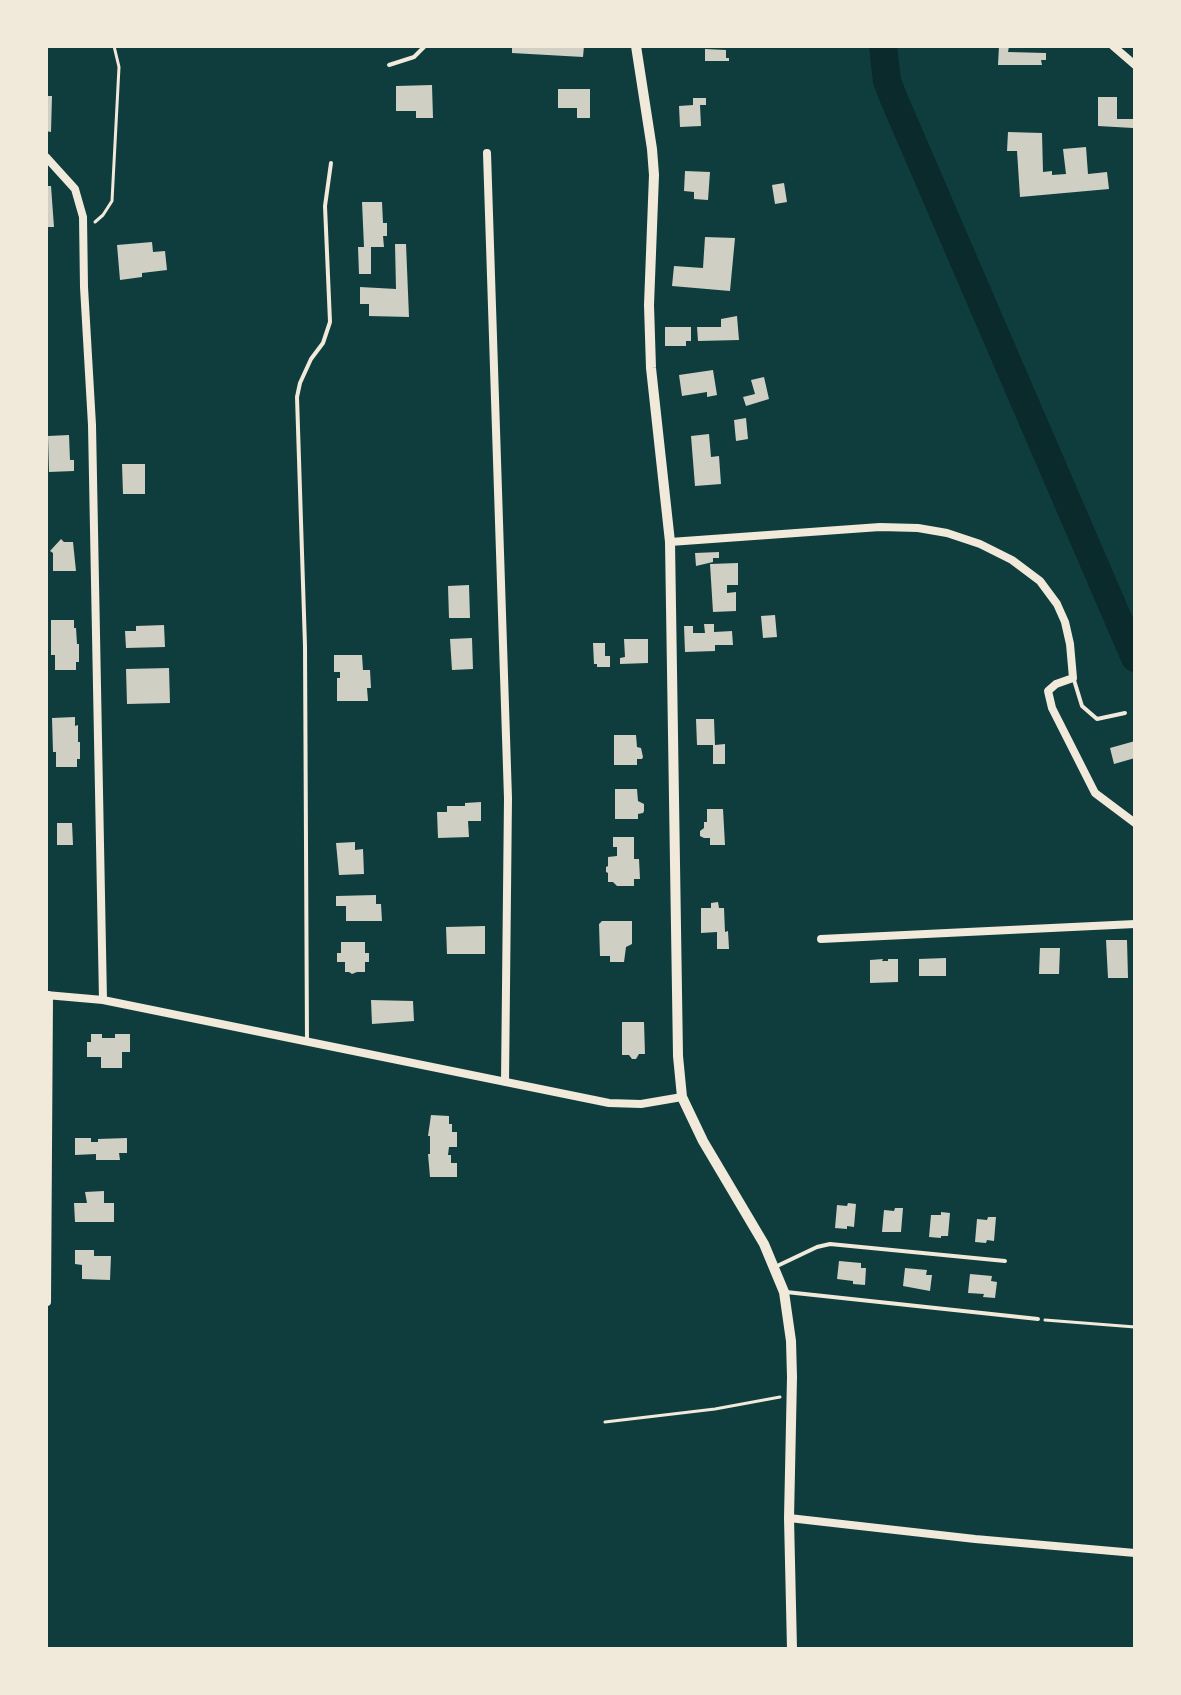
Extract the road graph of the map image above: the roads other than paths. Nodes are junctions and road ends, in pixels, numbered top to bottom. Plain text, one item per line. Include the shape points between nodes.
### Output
1 (425, 46) edge
2 (636, 46) edge
3 (1113, 46) edge
4 (389, 65) dead end
5 (1135, 65) edge
6 (487, 153) dead end
7 (46, 157) edge
8 (331, 163) dead end
9 (670, 542) junction
10 (1073, 678) junction
11 (1125, 713) dead end
12 (1135, 823) edge
13 (1135, 924) edge
14 (821, 939) dead end
15 (48, 995) edge
16 (103, 1000) junction
17 (307, 1042) junction
18 (505, 1082) junction
19 (682, 1097) junction
20 (1005, 1261) dead end
21 (775, 1267) junction
22 (784, 1292) junction
23 (47, 1302) edge
24 (1038, 1319) road end
25 (789, 1518) junction
26 (1135, 1553) edge
27 (792, 1649) edge

1 - 4 lane via 414,57
2 - 9 street via 654,175 651,368
3 - 5 street
6 - 18 street via 508,798
7 - 16 street via 75,189 83,217
8 - 17 lane via 325,206 330,322 297,397 305,646
9 - 10 street via 880,527 918,528 980,544 1040,581 1057,604 1070,644
9 - 19 street
10 - 11 lane via 1082,706 1097,719
10 - 12 street via 1048,691 1052,708 1095,793
13 - 14 street
15 - 16 street
15 - 23 street
16 - 17 street
17 - 18 street
18 - 19 street via 609,1103
19 - 21 street
20 - 21 lane via 830,1244
21 - 22 street
22 - 24 lane
22 - 25 street via 791,1341
25 - 26 street
25 - 27 street

